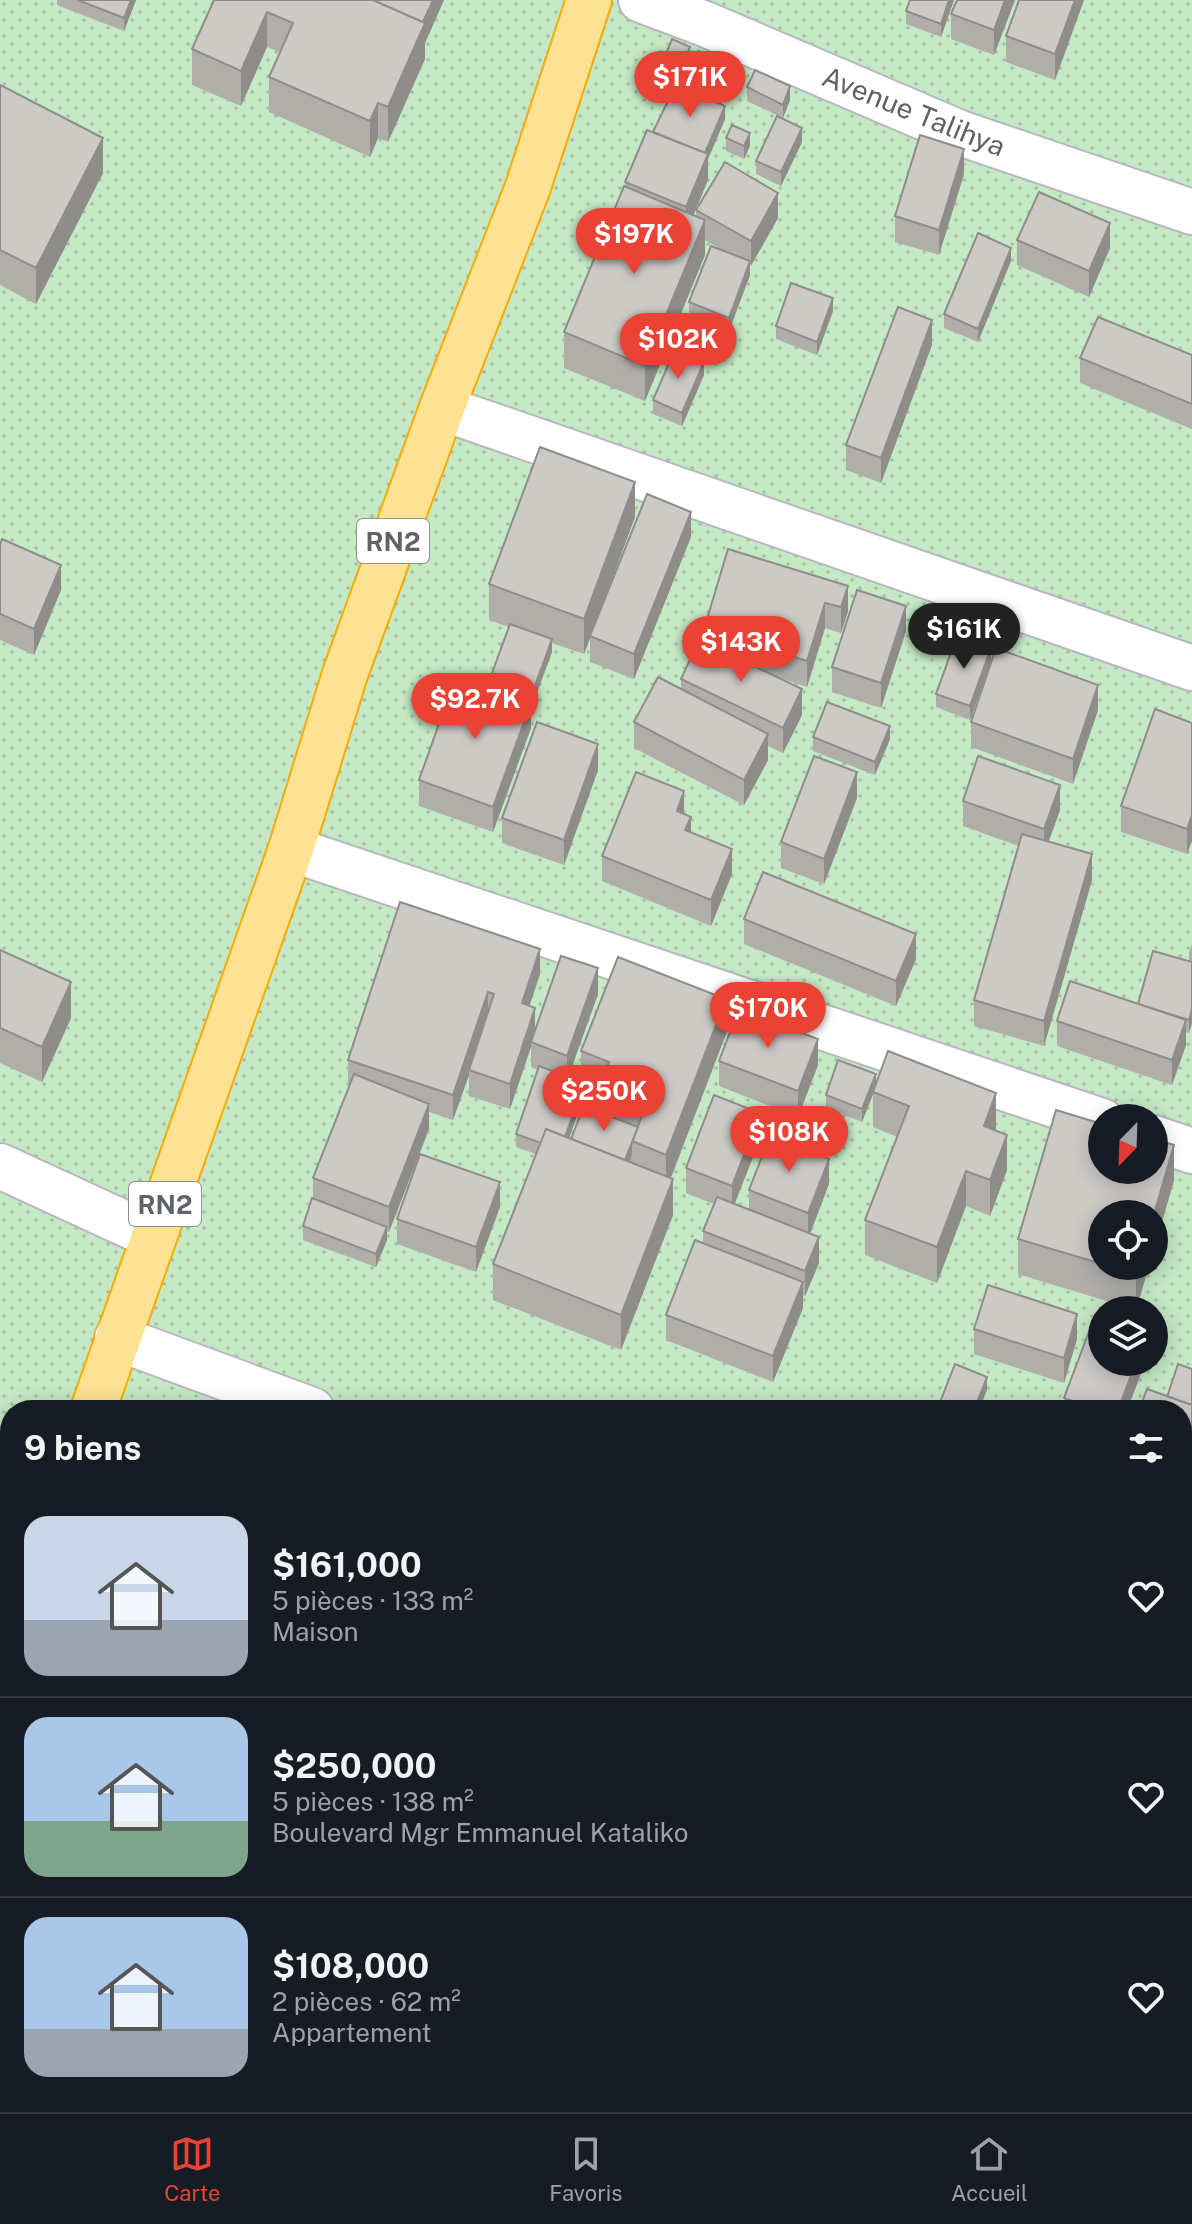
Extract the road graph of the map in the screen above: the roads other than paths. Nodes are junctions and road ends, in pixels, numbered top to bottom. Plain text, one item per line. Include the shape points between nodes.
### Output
1 (589, 0) edge
2 (641, 0) edge
3 (1192, 212) edge
4 (442, 408) junction
5 (1192, 668) edge
6 (291, 849) junction
7 (1088, 1116) edge
8 (1168, 1143) edge
9 (1192, 1151) edge
10 (0, 1166) edge
11 (154, 1237) junction
12 (117, 1338) junction
13 (96, 1400) edge
14 (285, 1400) edge

1 - 4 highway, RN2 via 528,187
2 - 3 street, Avenue Talihya via 960,133
4 - 5 street
4 - 6 highway, RN2 via 345,674
6 - 7 street
6 - 11 highway, RN2
8 - 9 street
10 - 11 street
11 - 12 highway, RN2
12 - 13 highway, RN2
12 - 14 street

